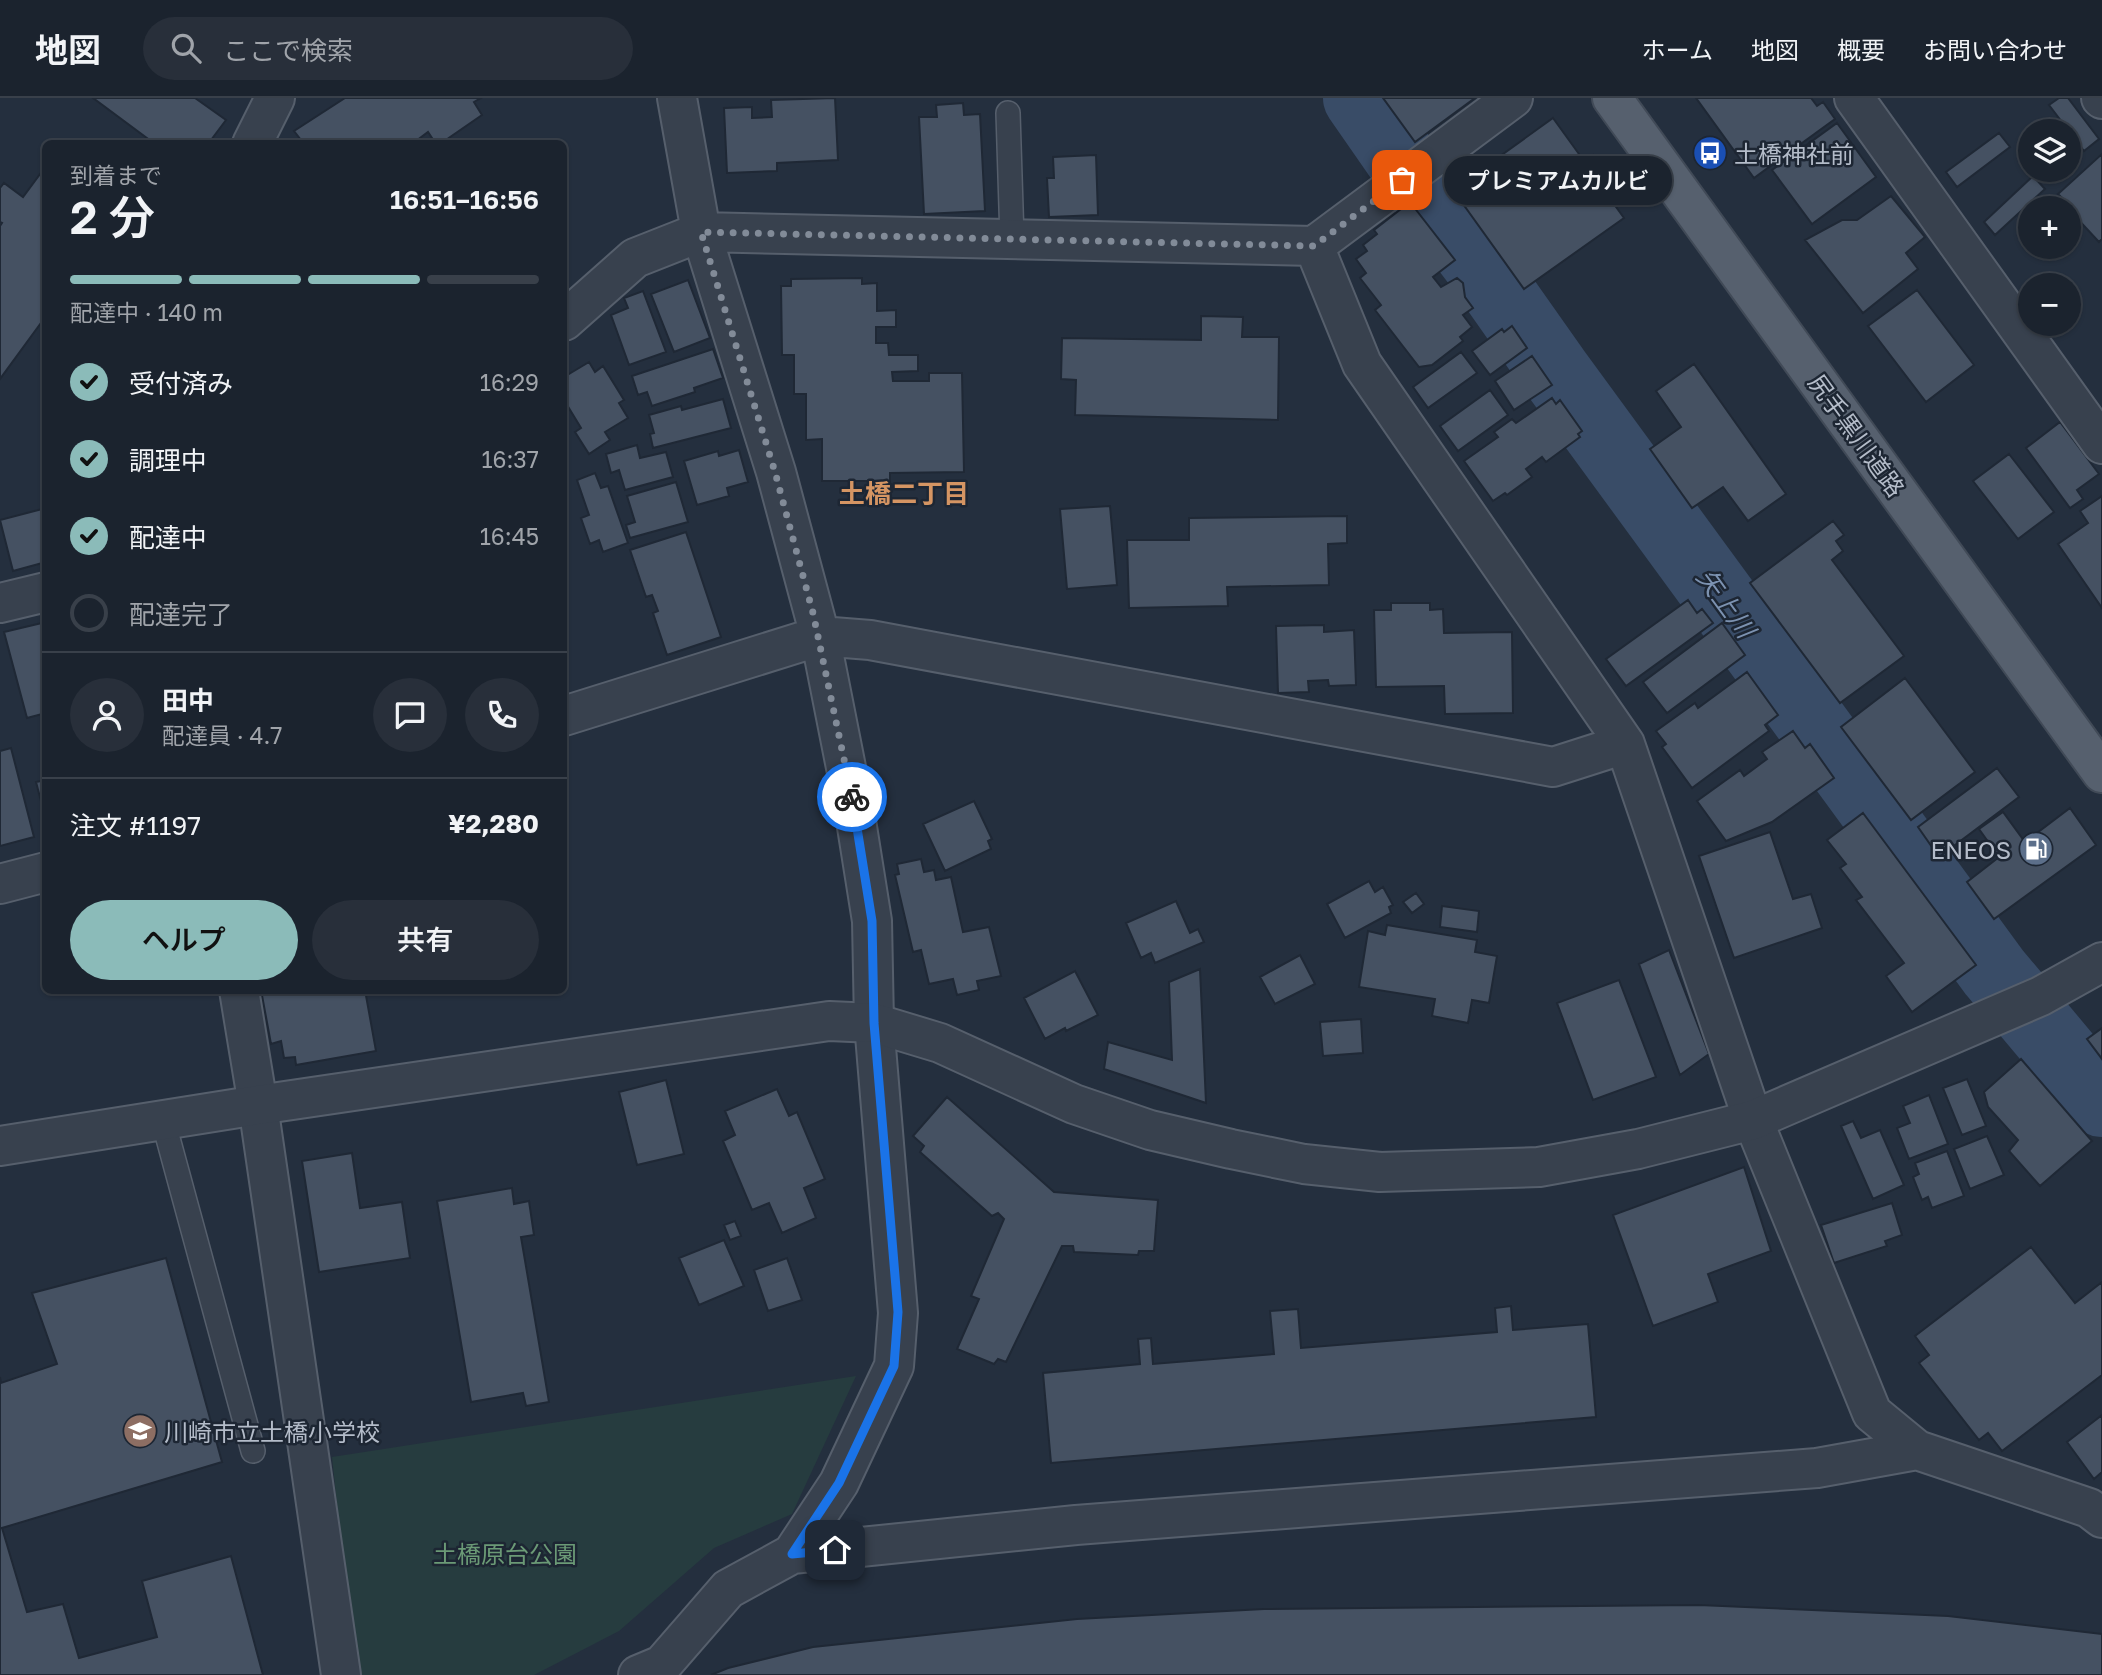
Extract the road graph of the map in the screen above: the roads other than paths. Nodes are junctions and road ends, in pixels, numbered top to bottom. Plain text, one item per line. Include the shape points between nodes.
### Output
1 (275, 98) edge
2 (677, 98) edge
3 (1513, 98) edge
4 (1612, 98) edge
5 (1854, 98) edge
6 (1008, 113) dead end
7 (253, 140) edge
8 (701, 232) junction
9 (1012, 239) junction
10 (1314, 246) junction
11 (567, 318) edge
12 (2102, 444) edge
13 (42, 593) edge
14 (0, 603) edge
15 (820, 636) junction
16 (567, 715) edge
17 (1625, 744) junction
18 (2102, 772) edge
19 (42, 873) edge
20 (0, 884) edge
21 (2102, 962) edge
22 (240, 994) edge
23 (874, 1023) junction
24 (258, 1105) junction
25 (163, 1120) junction
26 (1753, 1120) junction
27 (0, 1146) edge
28 (1917, 1450) junction
29 (253, 1451) dead end
30 (2102, 1518) edge
31 (792, 1554) junction
32 (341, 1675) edge
33 (638, 1675) edge

1 - 7 street
2 - 8 street
3 - 10 street
4 - 18 main road, 尻手黒川道路
5 - 12 street
6 - 9 lane
8 - 9 street
8 - 11 street via 635,258
8 - 15 street
9 - 10 street
10 - 17 street via 1362,364
13 - 14 street
15 - 16 street
15 - 17 street via 870,640 1553,766
15 - 23 street via 872,921
17 - 26 street
19 - 20 street
21 - 26 street via 2041,996
22 - 24 street
23 - 24 street via 829,1021
23 - 26 street via 940,1043 1074,1104 1150,1130 1304,1164 1380,1172 1539,1167 1638,1149
23 - 31 street via 898,1312 894,1366 839,1483
24 - 25 street
24 - 32 street
25 - 27 street
25 - 29 lane
26 - 28 street via 1872,1413
28 - 30 street via 2089,1508
28 - 31 street via 1817,1468 1076,1525
31 - 33 street via 728,1589 662,1665

